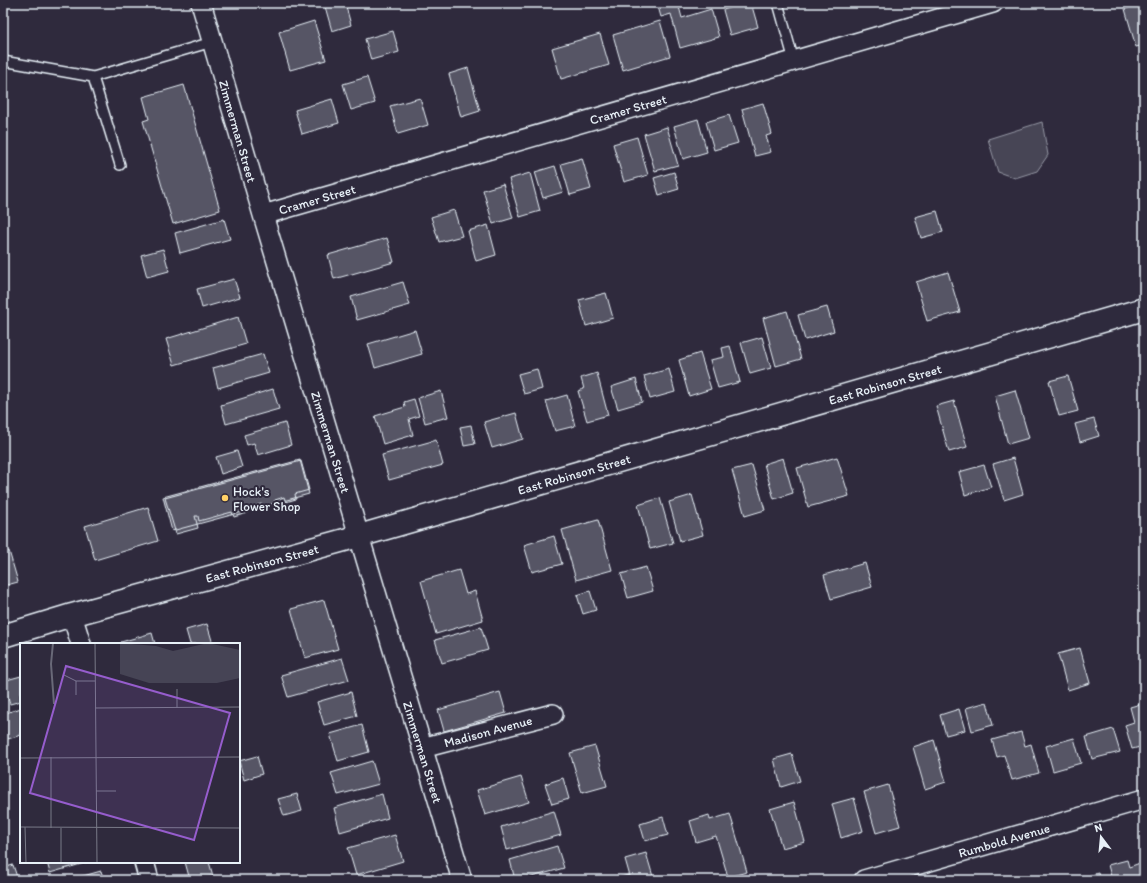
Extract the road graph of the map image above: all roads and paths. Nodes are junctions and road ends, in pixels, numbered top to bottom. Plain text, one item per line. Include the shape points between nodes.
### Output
1 (201, 3) edge
2 (778, 3) edge
3 (993, 3) edge
4 (212, 42) junction
5 (3, 61) edge
6 (794, 61) junction
7 (93, 77) junction
8 (120, 165) dead end
9 (263, 215) junction
10 (1144, 309) edge
11 (360, 536) junction
12 (72, 615) junction
13 (3, 636) edge
14 (80, 643) edge
15 (554, 714) dead end
16 (422, 748) junction
17 (1144, 799) edge
18 (144, 863) edge
19 (149, 880) edge
20 (462, 880) edge
21 (864, 880) edge

1 - 4 street, Zimmerman Street
2 - 6 lane
3 - 6 street, Cramer Street
4 - 7 lane
4 - 9 street, Zimmerman Street
5 - 7 lane
6 - 9 street, Cramer Street
7 - 8 lane
9 - 11 street, Zimmerman Street
10 - 11 street, East Robinson Street
11 - 12 street, East Robinson Street
11 - 16 street, Zimmerman Street
12 - 13 street, East Robinson Street
12 - 14 street
15 - 16 street, Madison Avenue
16 - 20 street, Zimmerman Street
17 - 21 street, Rumbold Avenue
18 - 19 street

